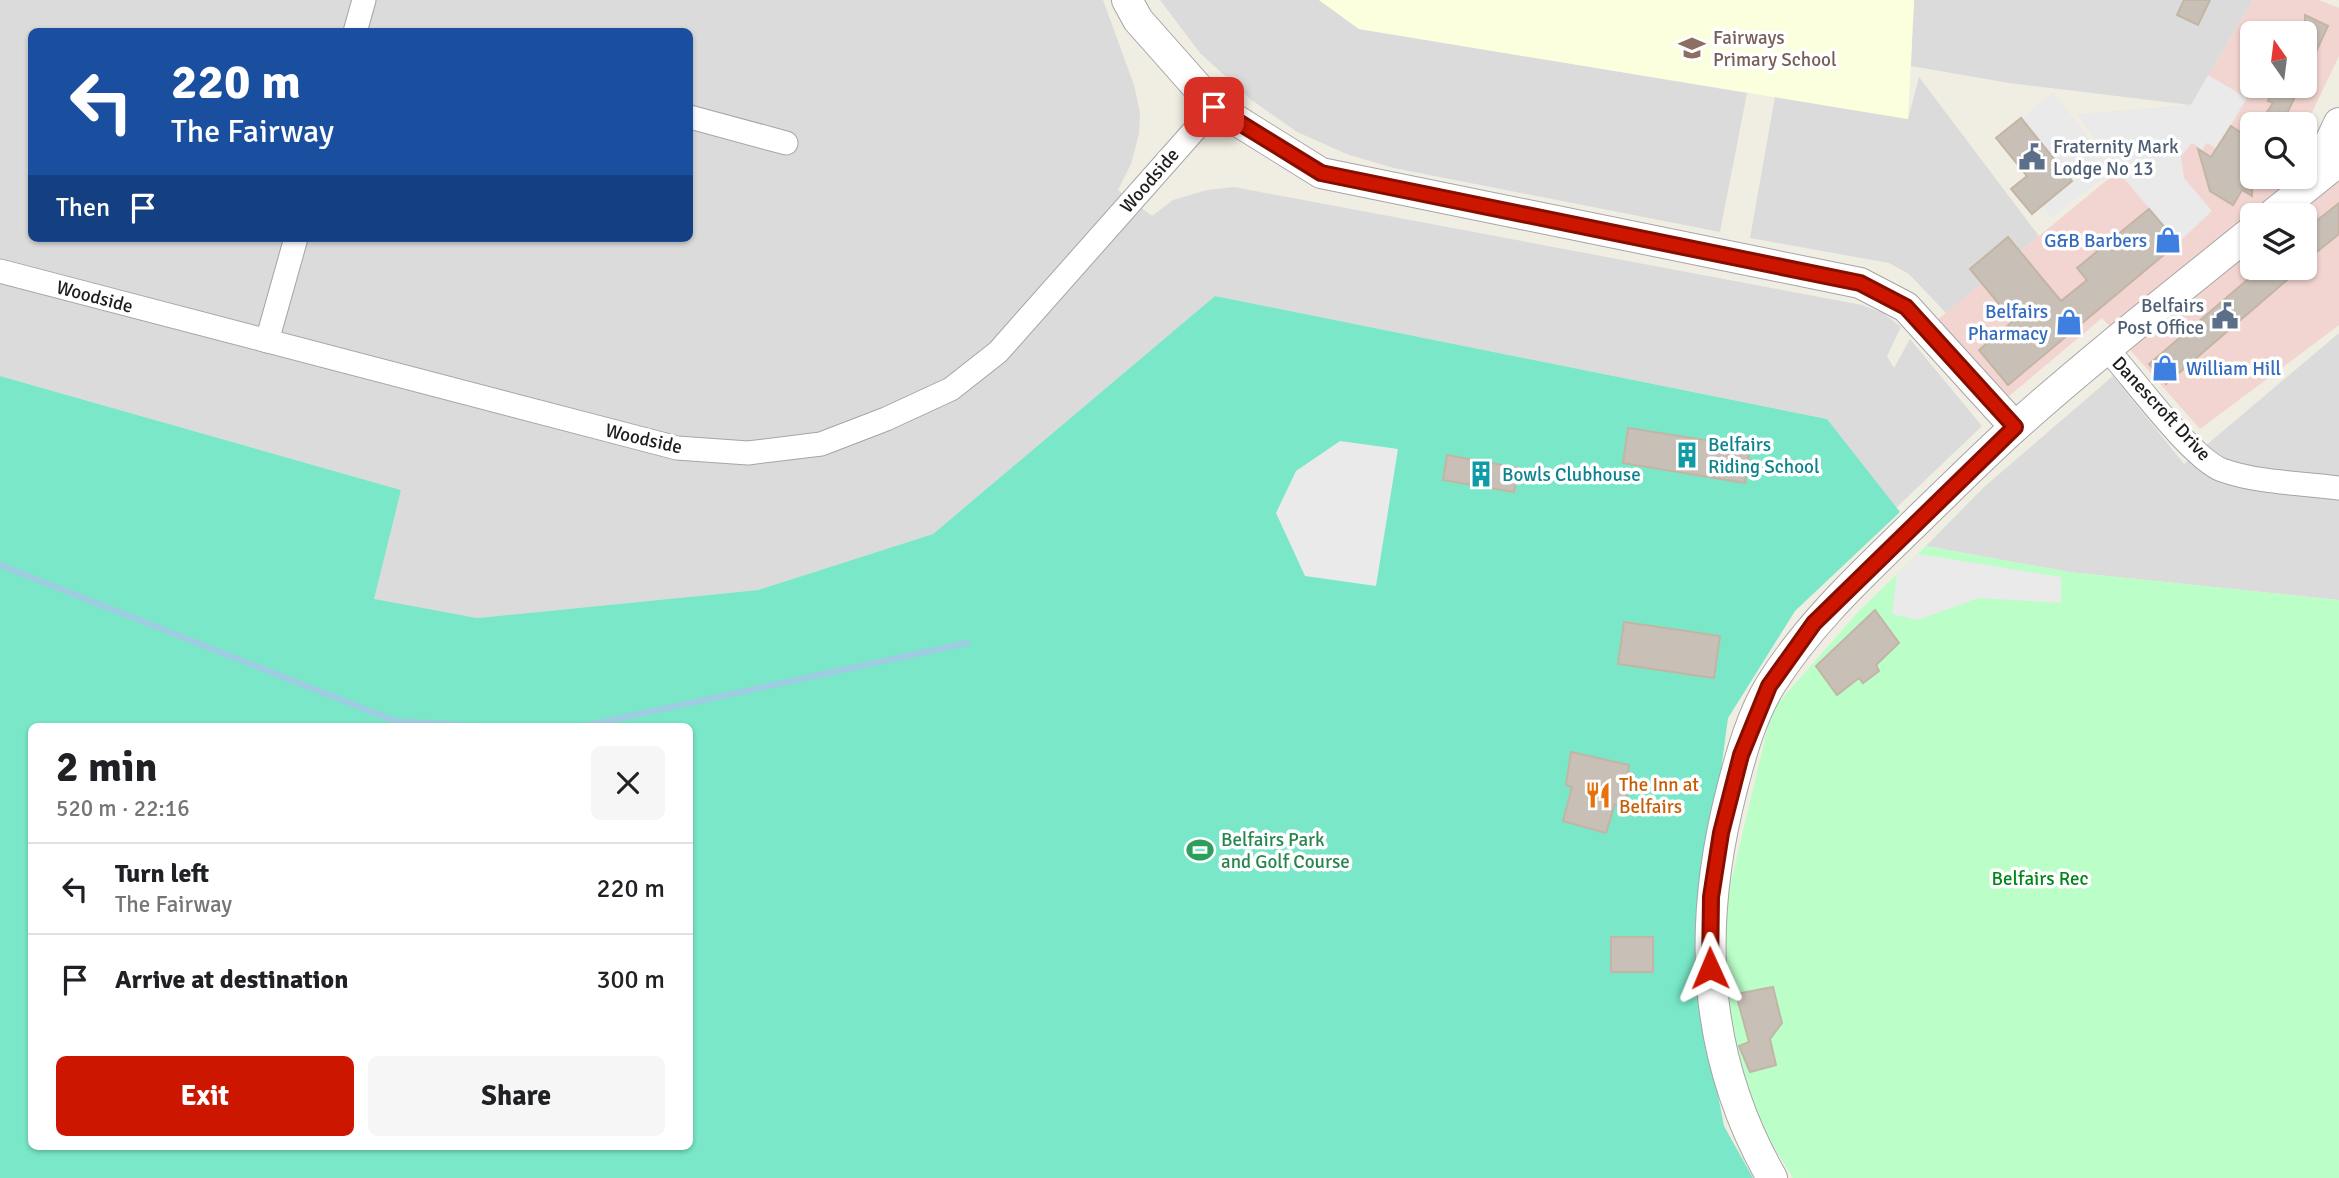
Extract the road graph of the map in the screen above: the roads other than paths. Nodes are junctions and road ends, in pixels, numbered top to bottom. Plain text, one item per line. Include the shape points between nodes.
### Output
1 (364, 0) edge
2 (1127, 0) edge
3 (360, 28) edge
4 (1214, 107) junction
5 (693, 118) edge
6 (2339, 123) edge
7 (786, 143) dead end
8 (2338, 163) edge
9 (2317, 168) edge
10 (2317, 180) edge
11 (2305, 189) edge
12 (2287, 203) edge
13 (2240, 241) edge
14 (295, 242) edge
15 (0, 271) edge
16 (267, 341) junction
17 (2108, 349) junction
18 (2015, 427) junction
19 (2339, 488) edge
20 (1772, 1178) edge

1 - 3 street
2 - 4 street via 1138,20
4 - 16 street, Woodside via 998,352 951,389 821,444 748,453 677,448
4 - 18 street via 1321,173 1860,283 1906,307
5 - 7 street
6 - 9 street
8 - 10 street
11 - 12 street
13 - 17 street
14 - 16 street
15 - 16 street, Woodside
17 - 18 street
17 - 19 street, Danescroft Drive via 2189,443 2220,469
18 - 20 street via 1814,623 1769,686 1741,755 1711,897 1711,995 1719,1048 1735,1101

